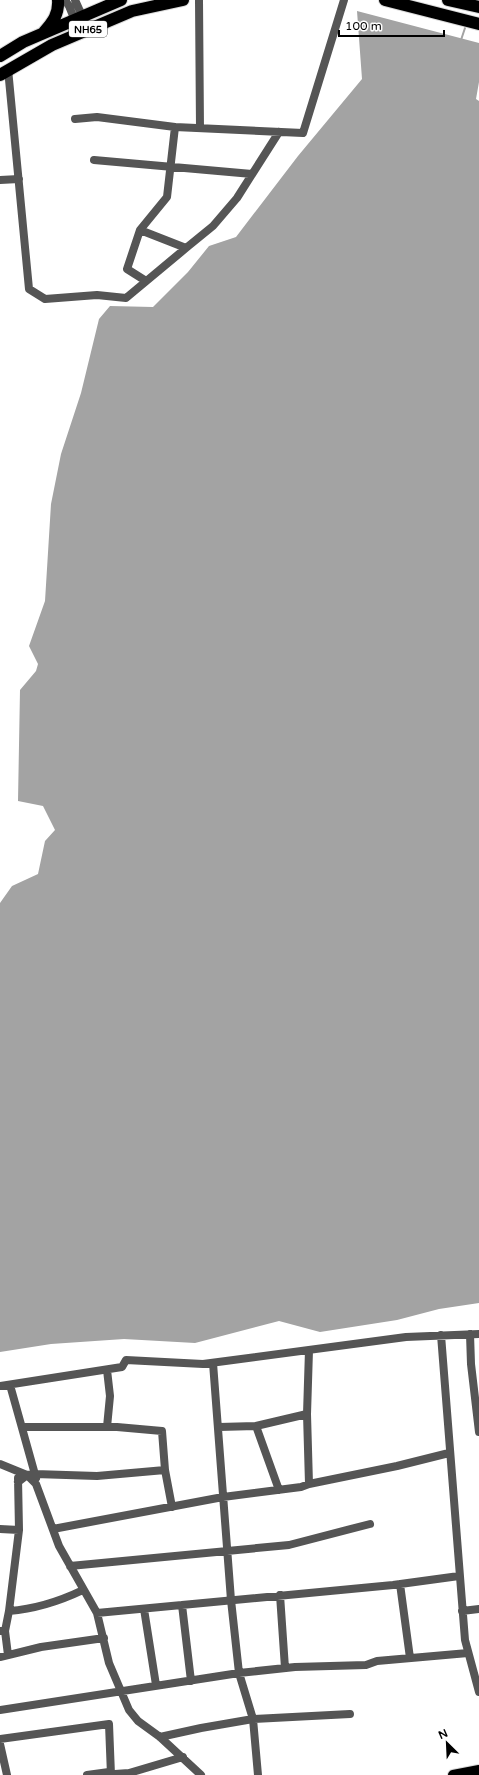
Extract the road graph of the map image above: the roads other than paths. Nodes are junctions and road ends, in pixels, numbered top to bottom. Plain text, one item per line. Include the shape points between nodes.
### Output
1 (58, 0) edge
2 (65, 0) edge
3 (75, 0) edge
4 (121, 0) edge
5 (184, 0) edge
6 (199, 0) edge
7 (344, 0) edge
8 (385, 0) edge
9 (453, 1) edge
10 (479, 6) edge
11 (78, 18) junction
12 (479, 24) edge
13 (84, 31) junction
14 (43, 33) junction
15 (0, 56) edge
16 (4, 72) edge
17 (75, 119) dead end
18 (174, 127) junction
19 (200, 128) junction
20 (279, 132) junction
21 (94, 160) dead end
22 (170, 166) junction
23 (252, 174) junction
24 (19, 179) junction
25 (0, 180) edge
26 (140, 230) junction
27 (186, 248) junction
28 (146, 282) junction
29 (475, 1334) edge
30 (441, 1336) junction
31 (309, 1350) junction
32 (213, 1363) junction
33 (107, 1370) junction
34 (10, 1385) junction
35 (0, 1386) edge
36 (307, 1414) junction
37 (256, 1426) junction
38 (22, 1427) junction
39 (106, 1427) junction
40 (219, 1427) junction
41 (479, 1432) edge
42 (449, 1453) junction
43 (0, 1464) edge
44 (165, 1470) junction
45 (18, 1472) junction
46 (31, 1474) junction
47 (18, 1482) junction
48 (309, 1484) junction
49 (279, 1490) junction
50 (223, 1497) junction
51 (172, 1507) junction
52 (370, 1524) dead end
53 (0, 1529) edge
54 (53, 1529) junction
55 (19, 1530) junction
56 (226, 1552) junction
57 (70, 1566) junction
58 (459, 1576) junction
59 (400, 1584) junction
60 (83, 1590) junction
61 (280, 1595) junction
62 (231, 1600) junction
63 (182, 1605) junction
64 (144, 1609) junction
65 (479, 1609) edge
66 (9, 1611) junction
67 (462, 1611) junction
68 (97, 1613) junction
69 (3, 1631) edge
70 (104, 1638) junction
71 (468, 1653) junction
72 (4, 1656) edge
73 (410, 1658) junction
74 (285, 1668) junction
75 (239, 1673) junction
76 (191, 1681) junction
77 (156, 1685) junction
78 (120, 1691) junction
79 (479, 1692) edge
80 (0, 1710) edge
81 (350, 1714) dead end
82 (253, 1719) junction
83 (160, 1737) junction
84 (0, 1739) edge
85 (0, 1744) edge
86 (183, 1757) junction
87 (479, 1770) edge
88 (111, 1774) edge
89 (7, 1775) edge
90 (87, 1775) edge
91 (201, 1775) edge
92 (258, 1775) edge
93 (453, 1775) edge

1 - 14 highway via 58,11 53,22
2 - 11 street
3 - 11 street
4 - 11 highway, NH65
5 - 13 highway, NH65 via 132,11
6 - 19 street
7 - 20 street via 303,133
8 - 12 highway
9 - 10 highway
11 - 13 street
11 - 14 highway, NH65
13 - 16 highway, NH65 via 52,45
14 - 15 highway, NH65
16 - 24 street
17 - 18 street via 97,117
18 - 19 street
18 - 22 street
19 - 20 street
20 - 23 street
21 - 22 street
22 - 23 street
22 - 26 street via 167,197
23 - 27 street via 213,226
24 - 25 street
24 - 28 street via 29,289 44,299 98,295 126,298
26 - 27 street
26 - 28 street via 127,268
27 - 28 street
29 - 30 street
29 - 41 street via 471,1364
30 - 31 street via 406,1337
30 - 42 street
31 - 32 street
31 - 36 street
32 - 33 street via 126,1360 122,1367
32 - 40 street
33 - 34 street
33 - 39 street via 110,1396
34 - 35 street
34 - 38 street
36 - 37 street
36 - 48 street
37 - 40 street
37 - 49 street
38 - 39 street
38 - 46 street
39 - 44 street via 162,1431
40 - 50 street
42 - 48 street
42 - 58 street
43 - 45 street
44 - 46 street via 98,1476
44 - 51 street
45 - 46 street
45 - 47 street
46 - 47 street
46 - 54 street
47 - 55 street
48 - 49 street
49 - 50 street
50 - 51 street
50 - 56 street
51 - 54 street
52 - 56 street via 289,1545
53 - 55 street
54 - 57 street
55 - 66 street
56 - 57 street
56 - 62 street
57 - 60 street
58 - 59 street
58 - 67 street
59 - 61 street
59 - 73 street
60 - 66 street via 47,1604
60 - 68 street
61 - 62 street
61 - 74 street
62 - 63 street
62 - 75 street
63 - 64 street
63 - 76 street
64 - 68 street
64 - 77 street
65 - 67 street
66 - 69 street
67 - 71 street
68 - 70 street
69 - 72 street
70 - 72 street via 41,1647
70 - 78 street via 109,1663
71 - 73 street
71 - 79 street
73 - 74 street via 377,1661 366,1665
74 - 75 street
75 - 76 street
75 - 82 street
76 - 77 street
77 - 78 street
78 - 80 street
78 - 83 street via 129,1710
81 - 82 street
82 - 83 street
82 - 92 street
83 - 86 street
84 - 88 street via 109,1724
85 - 89 street
86 - 88 street via 129,1773
86 - 91 street
87 - 93 main road
88 - 90 street

